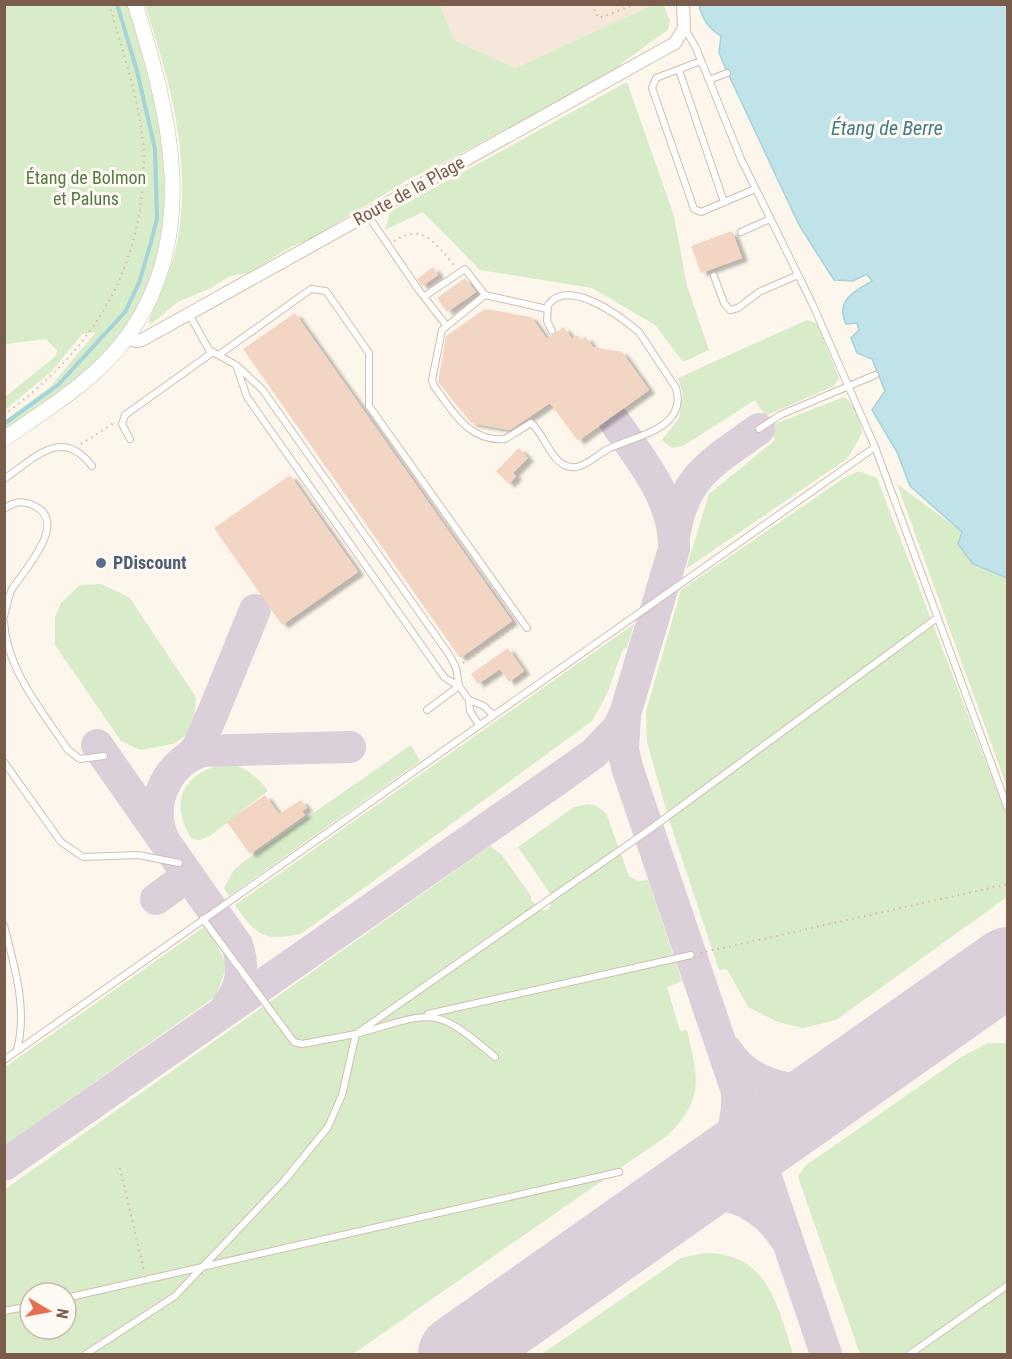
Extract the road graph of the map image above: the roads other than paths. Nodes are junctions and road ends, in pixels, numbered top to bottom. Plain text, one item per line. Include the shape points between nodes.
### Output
1 (135, 4) edge
2 (683, 4) edge
3 (684, 28) junction
4 (701, 61) junction
5 (678, 70) junction
6 (727, 73) dead end
7 (709, 80) junction
8 (755, 189) junction
9 (724, 202) junction
10 (368, 214) junction
11 (770, 219) junction
12 (741, 232) dead end
13 (798, 275) junction
14 (714, 276) dead end
15 (485, 295) junction
16 (425, 296) junction
17 (548, 309) junction
18 (189, 314) junction
19 (446, 325) junction
20 (552, 331) dead end
21 (127, 338) junction
22 (213, 352) junction
23 (220, 354) junction
24 (236, 365) junction
25 (875, 375) dead end
26 (850, 386) junction
27 (759, 429) dead end
28 (4, 439) edge
29 (130, 439) dead end
30 (875, 447) junction
31 (92, 466) dead end
32 (4, 479) edge
33 (4, 509) edge
34 (4, 616) edge
35 (938, 618) junction
36 (4, 622) edge
37 (527, 628) dead end
38 (459, 686) junction
39 (469, 700) junction
40 (427, 710) dead end
41 (493, 715) junction
42 (478, 725) junction
43 (104, 756) dead end
44 (4, 762) edge
45 (1008, 809) edge
46 (179, 863) dead end
47 (203, 920) junction
48 (4, 925) edge
49 (691, 955) road end
50 (426, 1015) junction
51 (356, 1034) junction
52 (17, 1051) junction
53 (495, 1057) dead end
54 (4, 1060) edge
55 (618, 1172) dead end
56 (201, 1268) junction
57 (1008, 1285) edge
58 (78, 1295) edge
59 (86, 1354) edge
60 (910, 1354) edge

1 - 21 street via 167,123 174,188 172,221 163,260
2 - 3 street
3 - 4 lane
3 - 10 street, Route de la Plage via 675,44
4 - 5 lane
4 - 7 lane
5 - 9 lane
5 - 9 lane via 656,78 652,88 694,208 701,212
6 - 7 lane
7 - 8 lane
8 - 9 lane
8 - 11 lane
10 - 16 lane
10 - 18 street, Route de la Plage
11 - 12 lane
11 - 13 lane
13 - 14 lane via 730,310
13 - 26 lane
15 - 16 lane via 468,271 459,272
15 - 17 lane
15 - 19 lane
16 - 19 lane
17 - 19 lane via 560,295 580,296 639,332 676,388 677,408 670,419 651,433 573,468 560,462 531,423 505,439 474,434 464,427 434,386 438,339
17 - 20 lane via 547,321
18 - 21 street, Route de la Plage via 142,340
18 - 22 lane
21 - 28 street via 76,388
22 - 23 lane
22 - 29 lane via 122,420
23 - 24 lane
23 - 37 lane via 311,289 326,291 369,353 369,406
24 - 38 lane via 262,389 456,668
24 - 38 lane via 254,406 438,670
25 - 26 lane
26 - 27 lane via 780,415
26 - 30 lane
30 - 35 lane
30 - 41 lane
31 - 32 lane via 81,451 62,446 50,449
33 - 34 lane via 23,501 35,506 45,517 47,531 42,547 11,592
35 - 45 lane
35 - 51 lane via 649,830
36 - 43 lane via 5,643 16,670 68,750 80,759
38 - 39 lane
38 - 40 lane
39 - 41 lane
39 - 42 lane
41 - 42 lane
42 - 47 lane
44 - 46 lane via 72,852 83,857 154,856
47 - 51 lane via 294,1042 302,1044
47 - 52 lane
48 - 52 lane via 22,1014
49 - 50 lane
50 - 51 lane
50 - 53 lane via 460,1027
51 - 56 lane via 342,1095 328,1128 284,1181
52 - 54 lane
55 - 56 lane
56 - 58 lane
56 - 59 lane via 175,1296
57 - 60 lane

